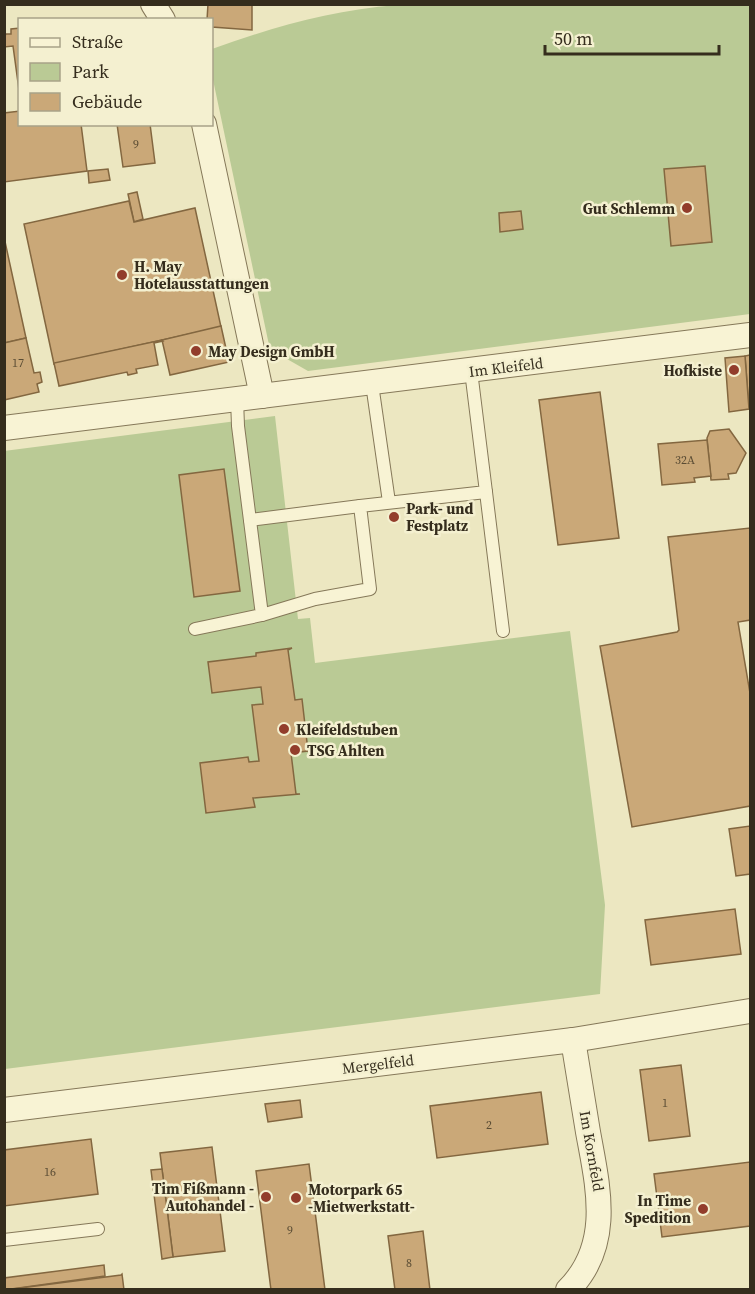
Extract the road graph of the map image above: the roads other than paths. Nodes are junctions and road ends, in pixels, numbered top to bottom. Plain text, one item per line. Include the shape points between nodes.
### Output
1 (153, 4) edge
2 (162, 18) edge
3 (204, 126) edge
4 (750, 335) edge
5 (471, 371) junction
6 (372, 384) junction
7 (262, 396) junction
8 (237, 399) junction
9 (4, 428) edge
10 (486, 492) junction
11 (388, 502) junction
12 (360, 506) junction
13 (250, 520) junction
14 (262, 615) junction
15 (195, 629) dead end
16 (503, 631) dead end
17 (750, 1011) edge
18 (573, 1040) junction
19 (4, 1110) edge
20 (98, 1230) dead end
21 (4, 1240) edge
22 (568, 1290) edge

1 - 2 street
3 - 7 street
4 - 5 street, Im Kleifeld
5 - 6 street, Im Kleifeld
5 - 10 lane
6 - 7 street, Im Kleifeld
6 - 11 lane
7 - 8 street, Im Kleifeld
8 - 9 street, Im Kleifeld
8 - 13 lane
10 - 11 lane
10 - 16 lane
11 - 12 lane
12 - 13 lane
12 - 14 lane via 370,589 315,599
13 - 14 lane
14 - 15 lane
17 - 18 street, Mergelfeld
18 - 19 street, Mergelfeld
18 - 22 street, Im Kornfeld via 600,1199 592,1253 586,1268
20 - 21 lane

